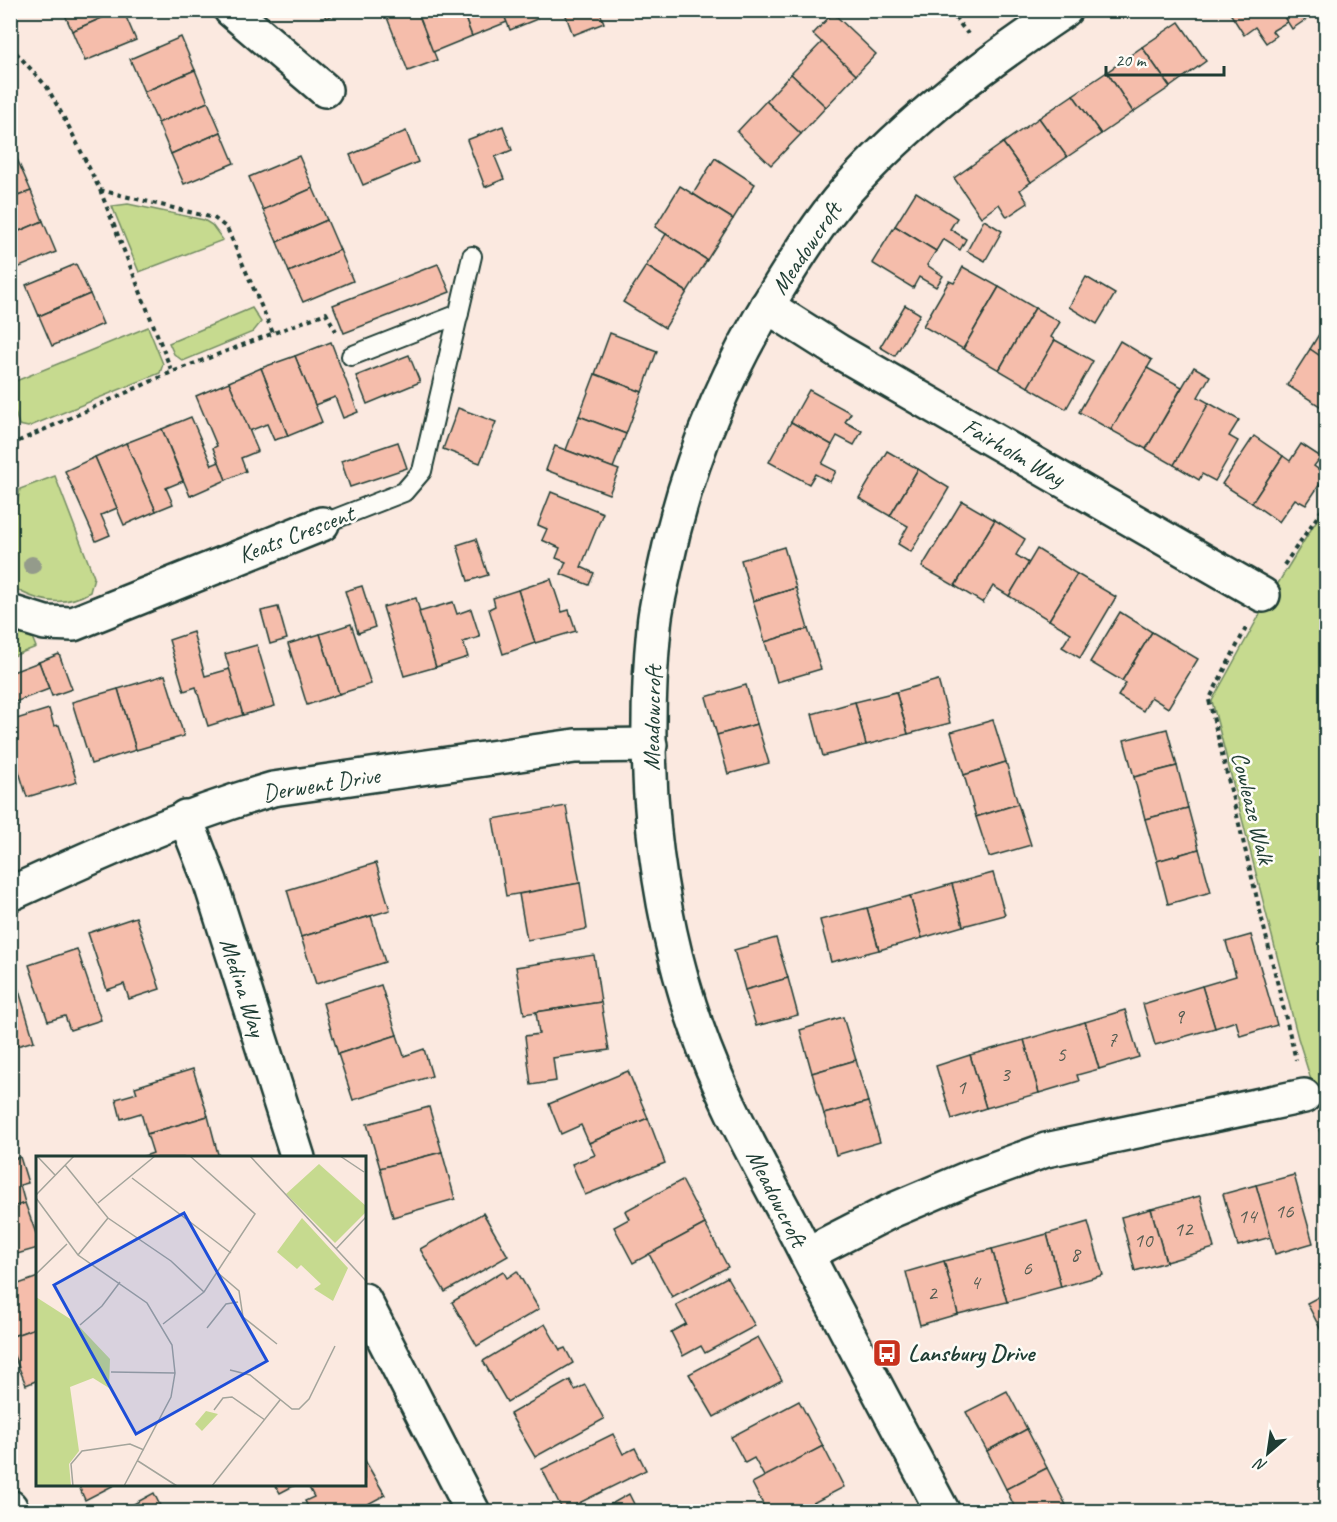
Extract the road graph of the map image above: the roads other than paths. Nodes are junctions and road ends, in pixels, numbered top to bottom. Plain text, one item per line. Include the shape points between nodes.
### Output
1 (231, 10) edge
2 (1065, 10) edge
3 (325, 90) dead end
4 (472, 256) dead end
5 (766, 306) junction
6 (459, 314) junction
7 (351, 356) road end
8 (322, 524) joint
9 (1263, 595) road end
10 (10, 612) edge
11 (650, 745) junction
12 (185, 817) junction
13 (10, 894) edge
14 (1304, 1096) road end
15 (297, 1156) edge
16 (807, 1254) junction
17 (366, 1304) edge
18 (473, 1512) edge
19 (943, 1512) edge

1 - 3 street
2 - 5 street, Meadowcroft via 989,61 905,132 845,192
4 - 6 lane, Keats Crescent
5 - 9 street, Fairholm Way
5 - 11 street, Meadowcroft via 732,368 708,427 671,541 654,625
6 - 7 lane
6 - 8 lane, Keats Crescent via 422,471 404,492
8 - 10 street, Keats Crescent via 73,624 45,623
11 - 12 street, Derwent Drive via 575,746 273,789
11 - 16 street, Meadowcroft via 652,836 687,995 719,1083
12 - 13 street, Derwent Drive
12 - 15 street, Medina Way via 210,882
14 - 16 street via 1046,1150 891,1211
16 - 19 street, Meadowcroft
17 - 18 street

